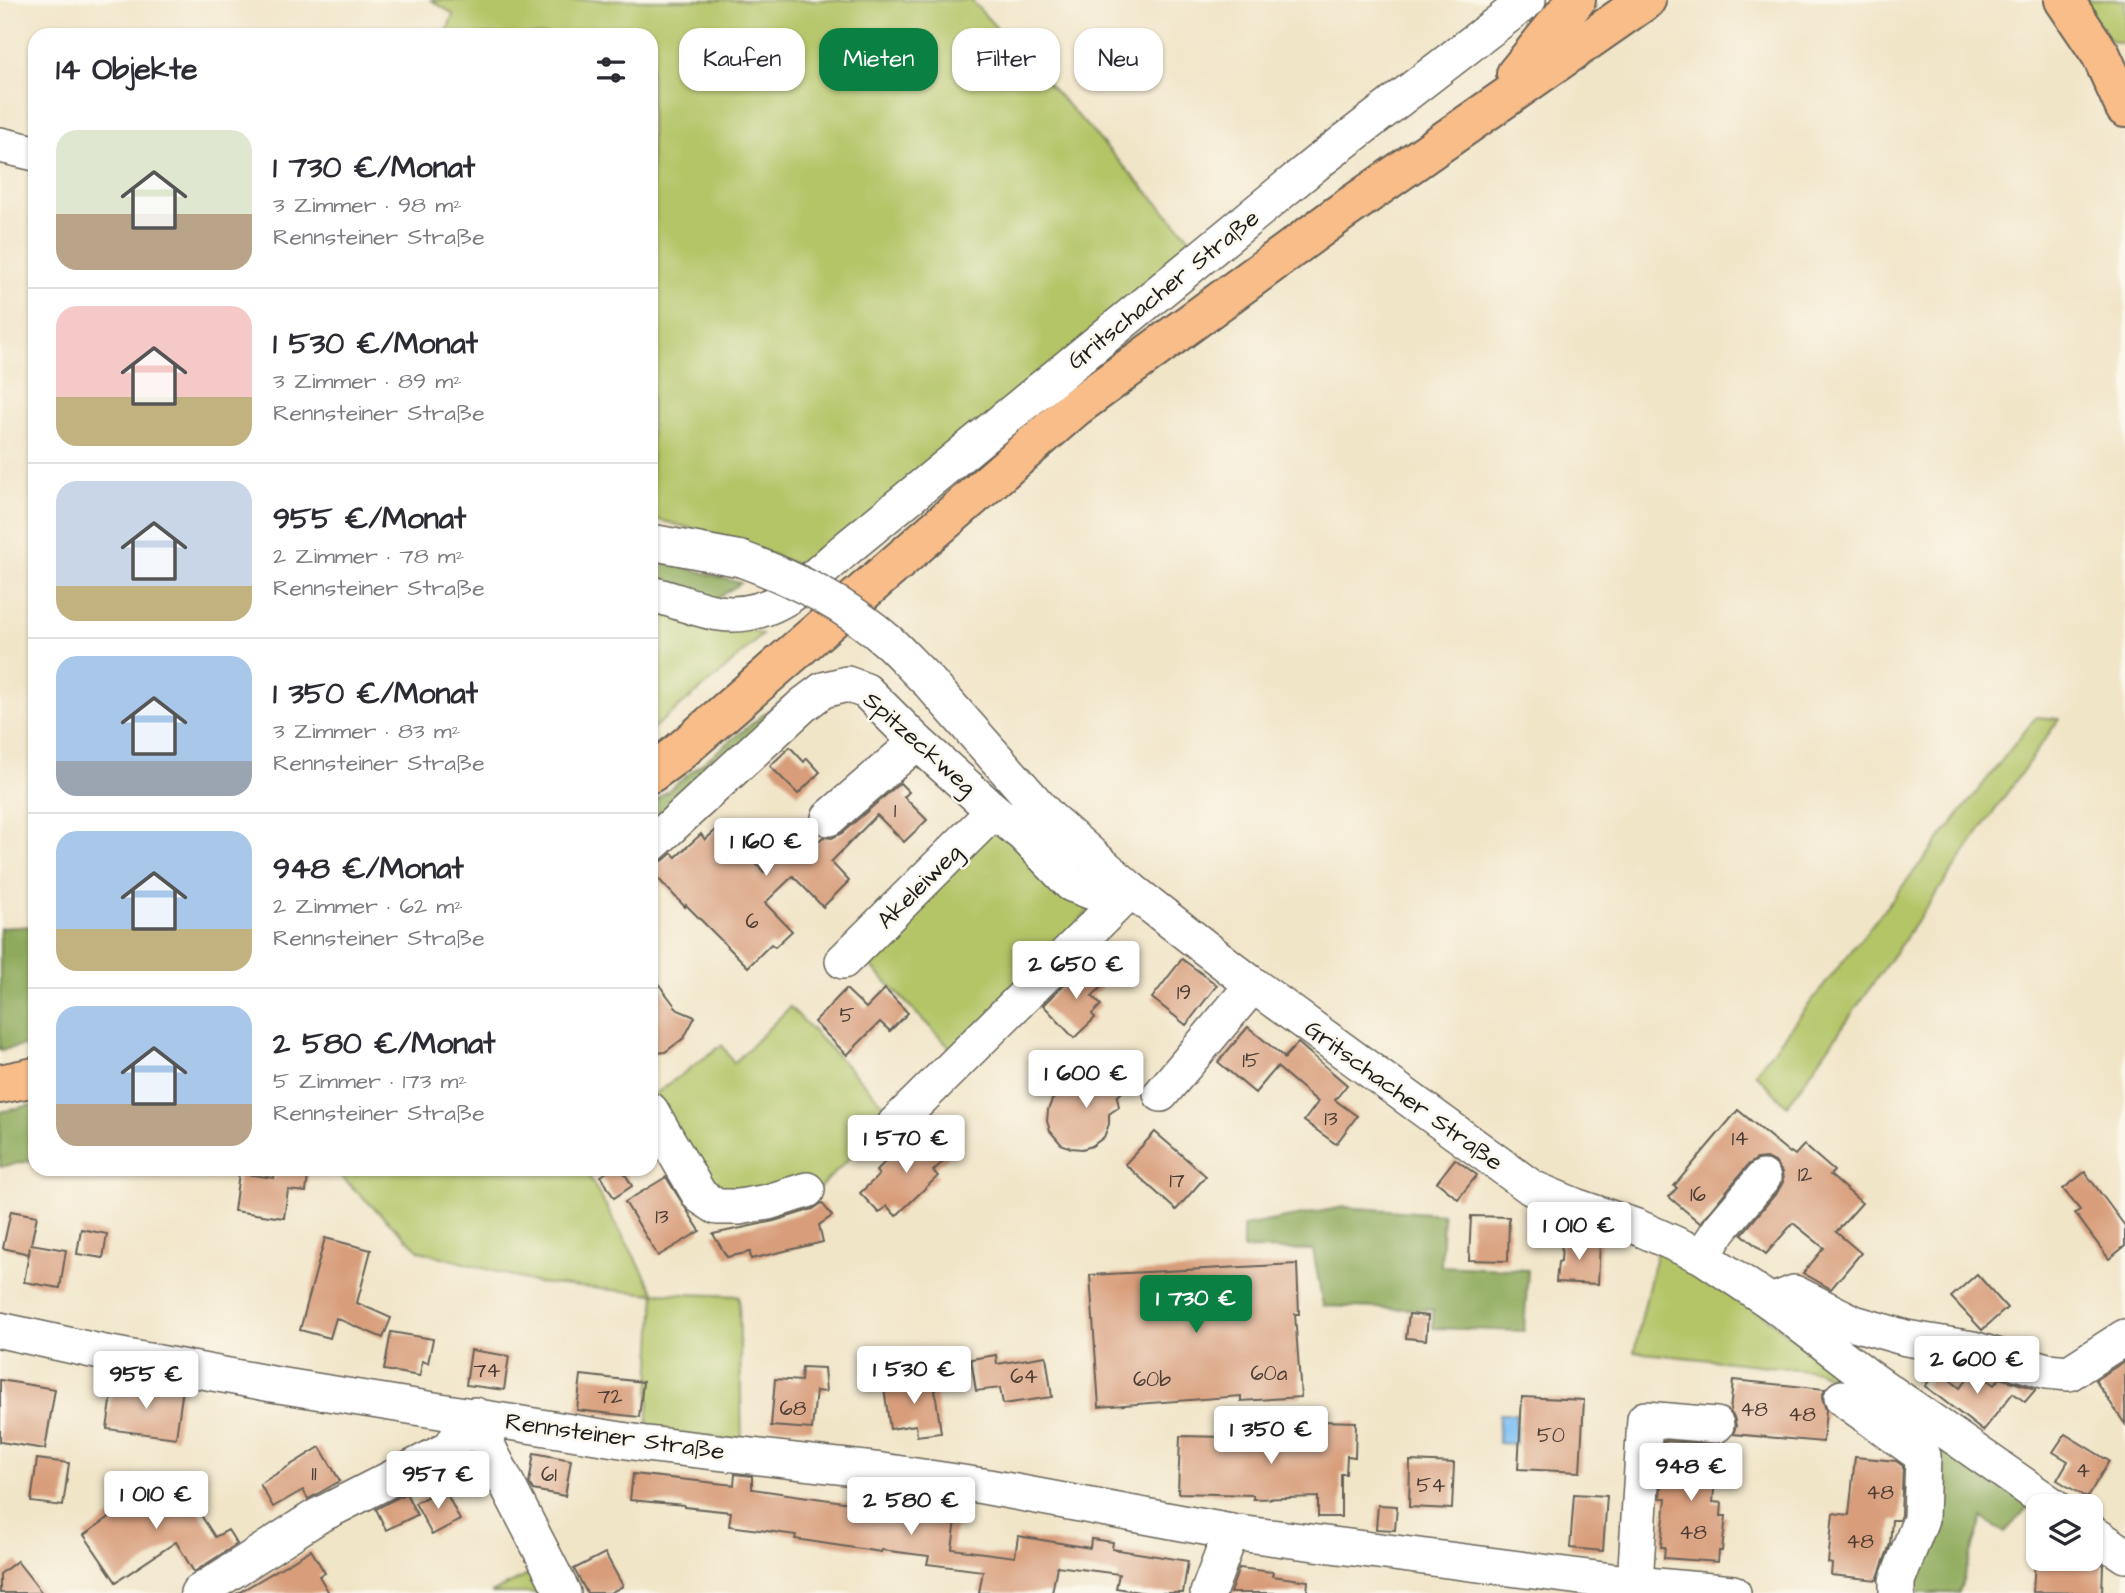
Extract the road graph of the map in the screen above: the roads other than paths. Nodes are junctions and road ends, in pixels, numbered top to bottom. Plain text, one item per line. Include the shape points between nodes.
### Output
1 (1528, 0) edge
2 (1576, 0) edge
3 (1646, 0) edge
4 (2064, 0) edge
5 (2113, 55) edge
6 (2125, 108) edge
7 (1486, 111) junction
8 (0, 145) edge
9 (28, 151) edge
10 (658, 542) edge
11 (658, 596) edge
12 (917, 742) junction
13 (658, 769) edge
14 (994, 811) junction
15 (830, 818) dead end
16 (658, 839) edge
17 (1131, 890) junction
18 (843, 961) dead end
19 (1252, 985) junction
20 (28, 1078) edge
21 (0, 1084) edge
22 (1161, 1094) dead end
23 (658, 1123) edge
24 (895, 1125) dead end
25 (1763, 1178) dead end
26 (807, 1189) dead end
27 (1702, 1256) junction
28 (1771, 1302) junction
29 (0, 1330) edge
30 (2125, 1337) edge
31 (2125, 1350) edge
32 (2070, 1387) dead end
33 (1842, 1398) dead end
34 (475, 1415) junction
35 (1716, 1424) dead end
36 (2036, 1494) edge
37 (1231, 1532) junction
38 (2103, 1540) edge
39 (2125, 1555) edge
40 (1635, 1584) junction
41 (198, 1593) edge
42 (563, 1593) edge
43 (1208, 1593) edge
44 (1733, 1593) edge
45 (1897, 1593) edge

1 - 11 street, Gritschacher Straße via 1319,161 790,597 756,612 720,613
2 - 7 main road
3 - 7 main road
4 - 5 main road
5 - 6 main road
7 - 13 main road via 1076,407
8 - 9 street
10 - 17 street, Gritschacher Straße, bridge via 741,559 785,575 844,608 891,644 1049,818
12 - 14 street, Spitzeckweg
12 - 15 street
12 - 16 street, Spitzeckweg via 866,691 848,684 824,690
14 - 17 street, Spitzeckweg via 1071,884 1092,892
14 - 18 street, Akeleiweg
17 - 19 street, Gritschacher Straße
17 - 24 street
19 - 22 street
19 - 27 street, Gritschacher Straße via 1532,1188
20 - 21 main road
23 - 26 street via 700,1196 717,1207 768,1202
25 - 27 street
27 - 28 street, Gritschacher Straße
28 - 30 street via 1794,1293 1854,1323 2047,1371 2069,1373
28 - 36 street, Gritschacher Straße via 1867,1376
29 - 34 street, Rennsteiner Straße via 260,1381
31 - 32 street
33 - 45 street via 1923,1456 1922,1519 1897,1581
34 - 37 street, Rennsteiner Straße via 646,1444 983,1486
34 - 41 street via 449,1448 316,1517
34 - 42 street
35 - 40 street via 1645,1419
37 - 40 street, Rennsteiner Straße
37 - 43 street
38 - 39 street
40 - 44 street, Rennsteiner Straße

